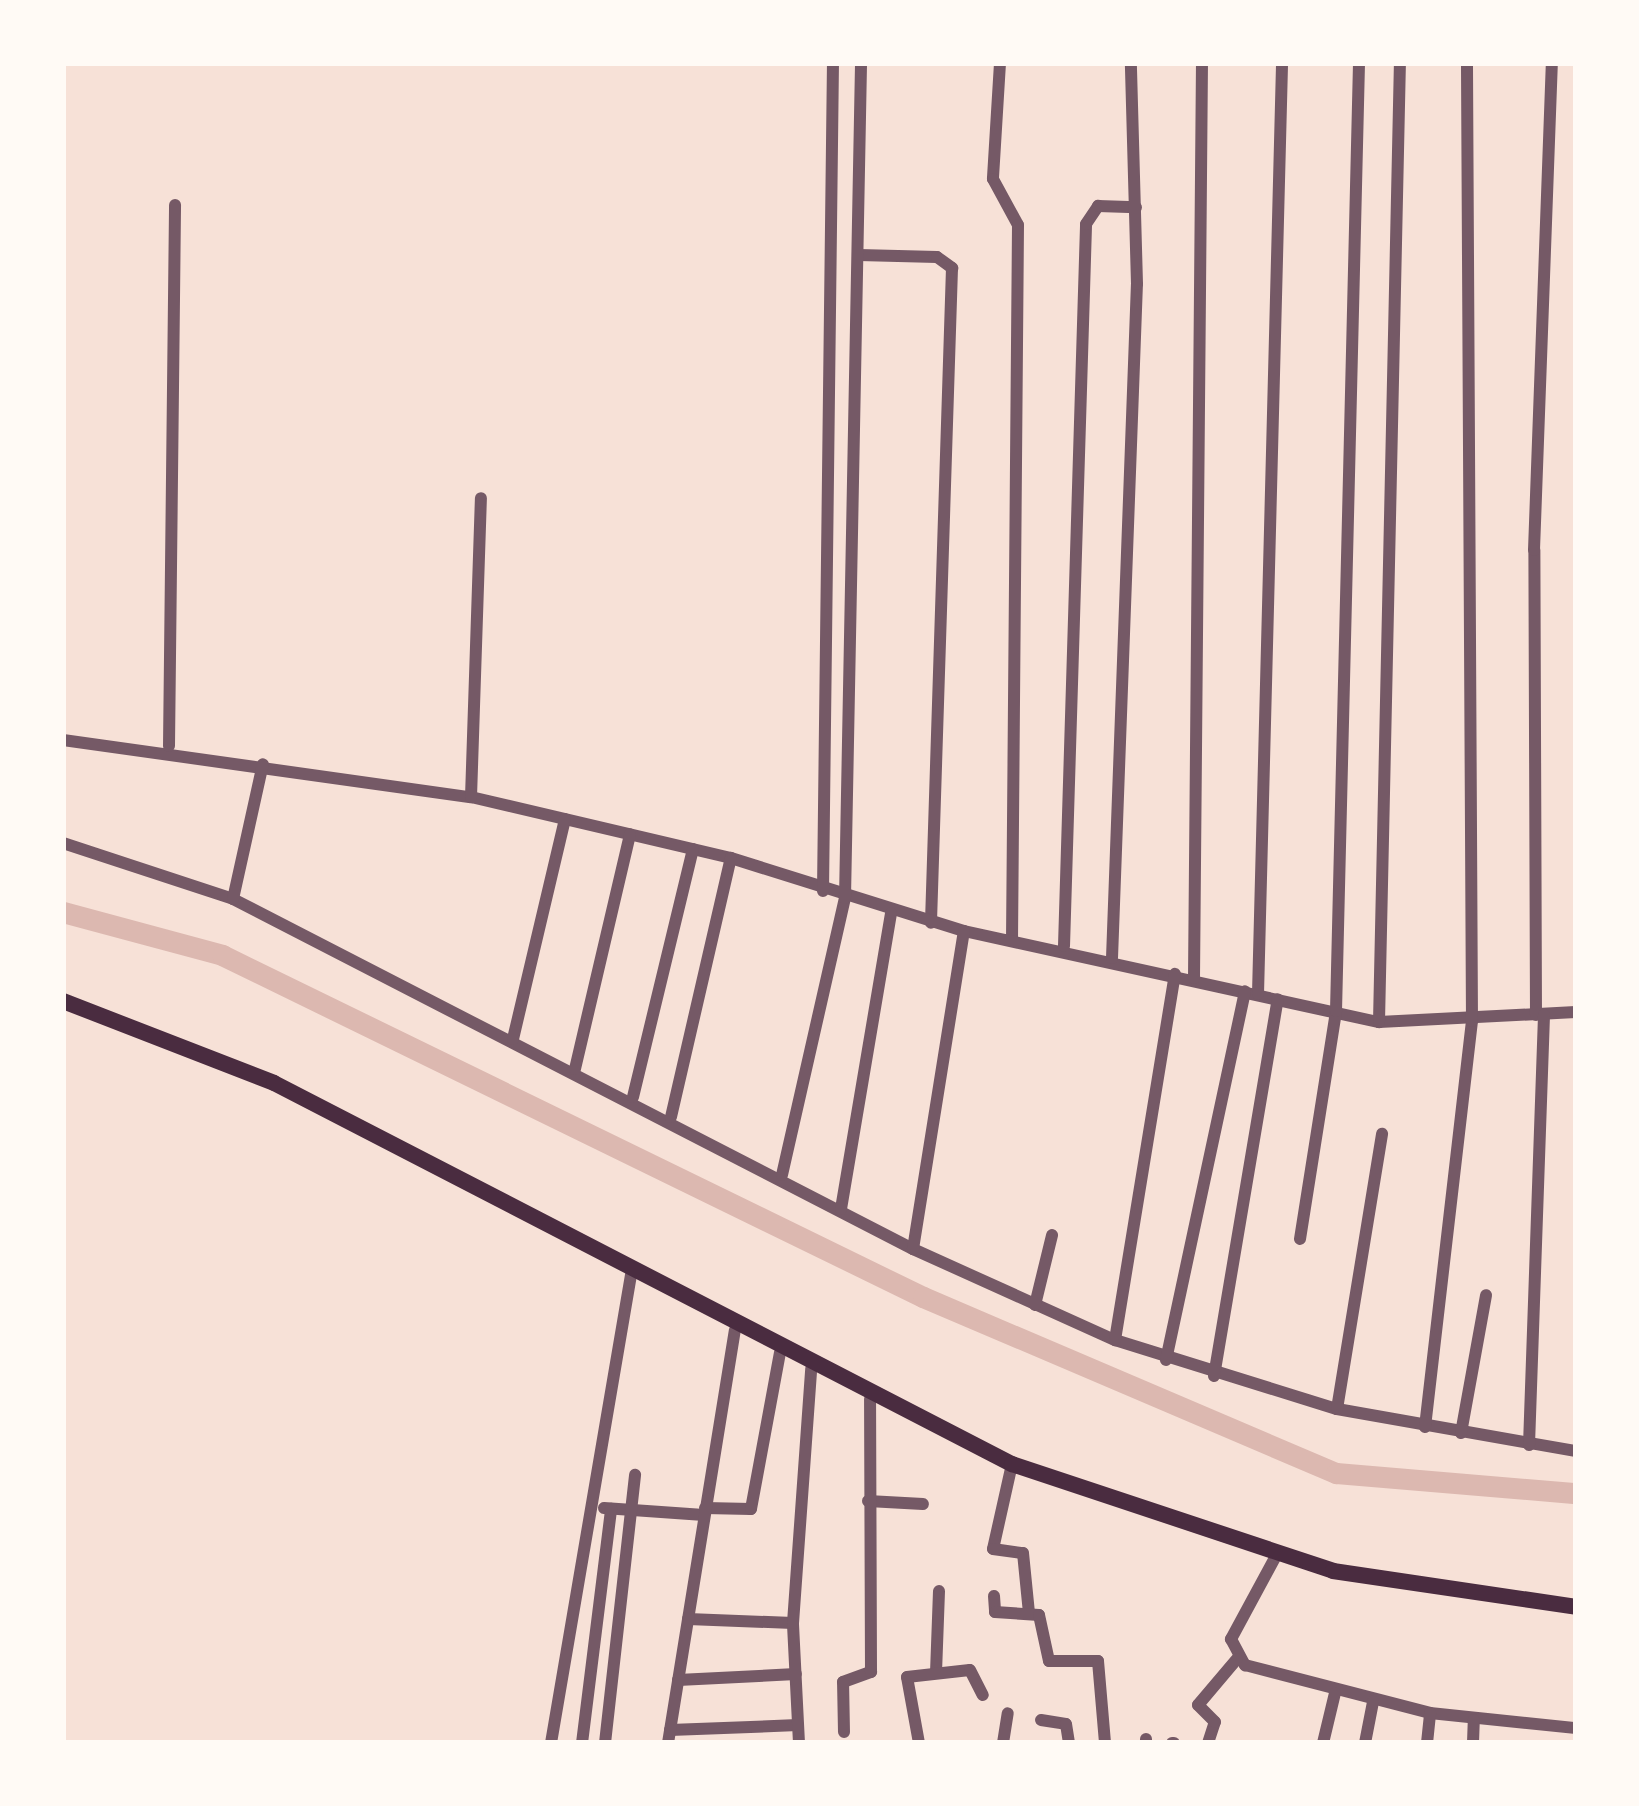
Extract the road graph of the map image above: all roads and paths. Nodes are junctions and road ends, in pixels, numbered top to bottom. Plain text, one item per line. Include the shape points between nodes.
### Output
1 (833, 63) edge
2 (861, 63) edge
3 (1000, 63) edge
4 (1131, 63) edge
5 (1202, 63) edge
6 (1282, 63) edge
7 (1359, 63) edge
8 (1400, 63) edge
9 (1467, 63) edge
10 (1552, 63) edge
11 (175, 205) dead end
12 (1136, 207) junction
13 (859, 255) junction
14 (481, 498) dead end
15 (63, 740) edge
16 (169, 746) junction
17 (263, 764) junction
18 (471, 797) junction
19 (565, 819) junction
20 (630, 834) junction
21 (63, 843) edge
22 (693, 849) junction
23 (731, 858) junction
24 (823, 891) junction
25 (845, 898) junction
26 (233, 899) junction
27 (892, 914) junction
28 (931, 923) junction
29 (964, 932) junction
30 (1012, 938) junction
31 (1064, 946) junction
32 (1112, 958) junction
33 (1175, 974) junction
34 (1195, 978) junction
35 (1251, 993) junction
36 (1278, 999) junction
37 (63, 1001) edge
38 (1336, 1011) junction
39 (1576, 1012) edge
40 (1540, 1015) junction
41 (1472, 1021) junction
42 (1379, 1022) junction
43 (513, 1039) junction
44 (575, 1069) junction
45 (633, 1097) junction
46 (671, 1117) junction
47 (1382, 1134) dead end
48 (782, 1175) junction
49 (841, 1209) junction
50 (1052, 1235) dead end
51 (1300, 1239) dead end
52 (913, 1249) junction
53 (631, 1273) junction
54 (1486, 1295) dead end
55 (1035, 1305) junction
56 (735, 1330) junction
57 (1115, 1340) junction
58 (780, 1353) junction
59 (1166, 1360) junction
60 (811, 1369) junction
61 (1214, 1376) junction
62 (870, 1400) junction
63 (1337, 1409) junction
64 (1425, 1427) junction
65 (1461, 1433) junction
66 (1529, 1445) junction
67 (1576, 1451) edge
68 (1012, 1464) junction
69 (635, 1475) dead end
70 (868, 1502) junction
71 (923, 1504) dead end
72 (589, 1507) junction
73 (610, 1509) junction
74 (632, 1510) junction
75 (705, 1512) junction
76 (1277, 1554) junction
77 (939, 1591) dead end
78 (994, 1596) dead end
79 (1576, 1607) edge
80 (1029, 1613) junction
81 (688, 1619) junction
82 (794, 1623) junction
83 (1237, 1659) junction
84 (936, 1673) junction
85 (796, 1674) junction
86 (678, 1680) junction
87 (1335, 1693) junction
88 (983, 1695) dead end
89 (1372, 1702) junction
90 (1008, 1713) dead end
91 (1430, 1713) junction
92 (1041, 1720) dead end
93 (1474, 1720) junction
94 (798, 1725) junction
95 (1520, 1725) junction
96 (1576, 1728) edge
97 (844, 1732) dead end
98 (669, 1737) edge
99 (551, 1743) edge
100 (582, 1743) edge
101 (605, 1743) edge
102 (799, 1743) edge
103 (919, 1743) edge
104 (1003, 1743) edge
105 (1069, 1743) edge
106 (1105, 1743) edge
107 (1208, 1743) edge
108 (1323, 1743) edge
109 (1365, 1743) edge
110 (1427, 1743) edge
111 (1473, 1743) edge
112 (1519, 1743) edge

1 - 24 street
2 - 13 street
3 - 30 street via 993,178 1018,225
4 - 12 street
5 - 34 street
6 - 35 street
7 - 38 street
8 - 42 street
9 - 41 street
10 - 40 street via 1534,550
11 - 16 street
12 - 31 street via 1098,206 1086,224
12 - 32 street
13 - 25 street
13 - 28 street via 937,257 952,268
14 - 18 street
15 - 16 street
16 - 17 street
17 - 18 street
17 - 26 street
18 - 19 street
19 - 20 street
19 - 43 street
20 - 22 street
20 - 44 street
21 - 26 street
22 - 23 street
22 - 45 street
23 - 24 street
23 - 46 street
24 - 25 street
25 - 27 street
25 - 48 street
26 - 43 street
27 - 28 street
27 - 49 street
28 - 29 street
29 - 30 street
29 - 52 street
30 - 31 street
31 - 32 street
32 - 33 street
33 - 34 street
33 - 57 street
34 - 35 street
35 - 36 street
35 - 59 street
36 - 38 street
36 - 61 street
37 - 53 main road via 226,1060
38 - 42 street
38 - 51 street
39 - 40 street
40 - 41 street
40 - 66 street
41 - 42 street
41 - 64 street
43 - 44 street
44 - 45 street
45 - 46 street
46 - 48 street
47 - 63 street
48 - 49 street
49 - 52 street
50 - 55 street
52 - 55 street
53 - 56 main road
53 - 72 street
54 - 65 street
55 - 57 street
56 - 58 main road
56 - 75 street
57 - 59 street
58 - 60 main road
58 - 75 street via 751,1508
59 - 61 street
60 - 62 main road
60 - 82 street
61 - 63 street
62 - 68 main road
62 - 70 street
63 - 64 street
64 - 65 street
65 - 66 street
66 - 67 street
68 - 76 main road
68 - 80 street via 993,1549 1023,1552
69 - 74 street
70 - 71 street
70 - 97 street via 871,1672 843,1682
72 - 73 street
72 - 99 street
73 - 74 street
73 - 100 street
74 - 75 street
74 - 101 street
75 - 81 street
76 - 79 main road via 1390,1584
76 - 83 street via 1232,1639
77 - 84 street
78 - 80 street via 995,1612
80 - 106 street via 1040,1617 1049,1661 1101,1666
81 - 82 street
81 - 86 street
82 - 85 street
83 - 87 street
83 - 107 street via 1198,1706 1215,1722
84 - 88 street via 972,1670
84 - 103 street via 904,1679
85 - 86 street
85 - 94 street
86 - 98 street
87 - 89 street
87 - 108 street
89 - 91 street
89 - 109 street
90 - 104 street
91 - 93 street
91 - 110 street
92 - 105 street via 1066,1724
93 - 95 street
93 - 111 street
94 - 98 street
94 - 102 street
95 - 96 street
95 - 112 street

